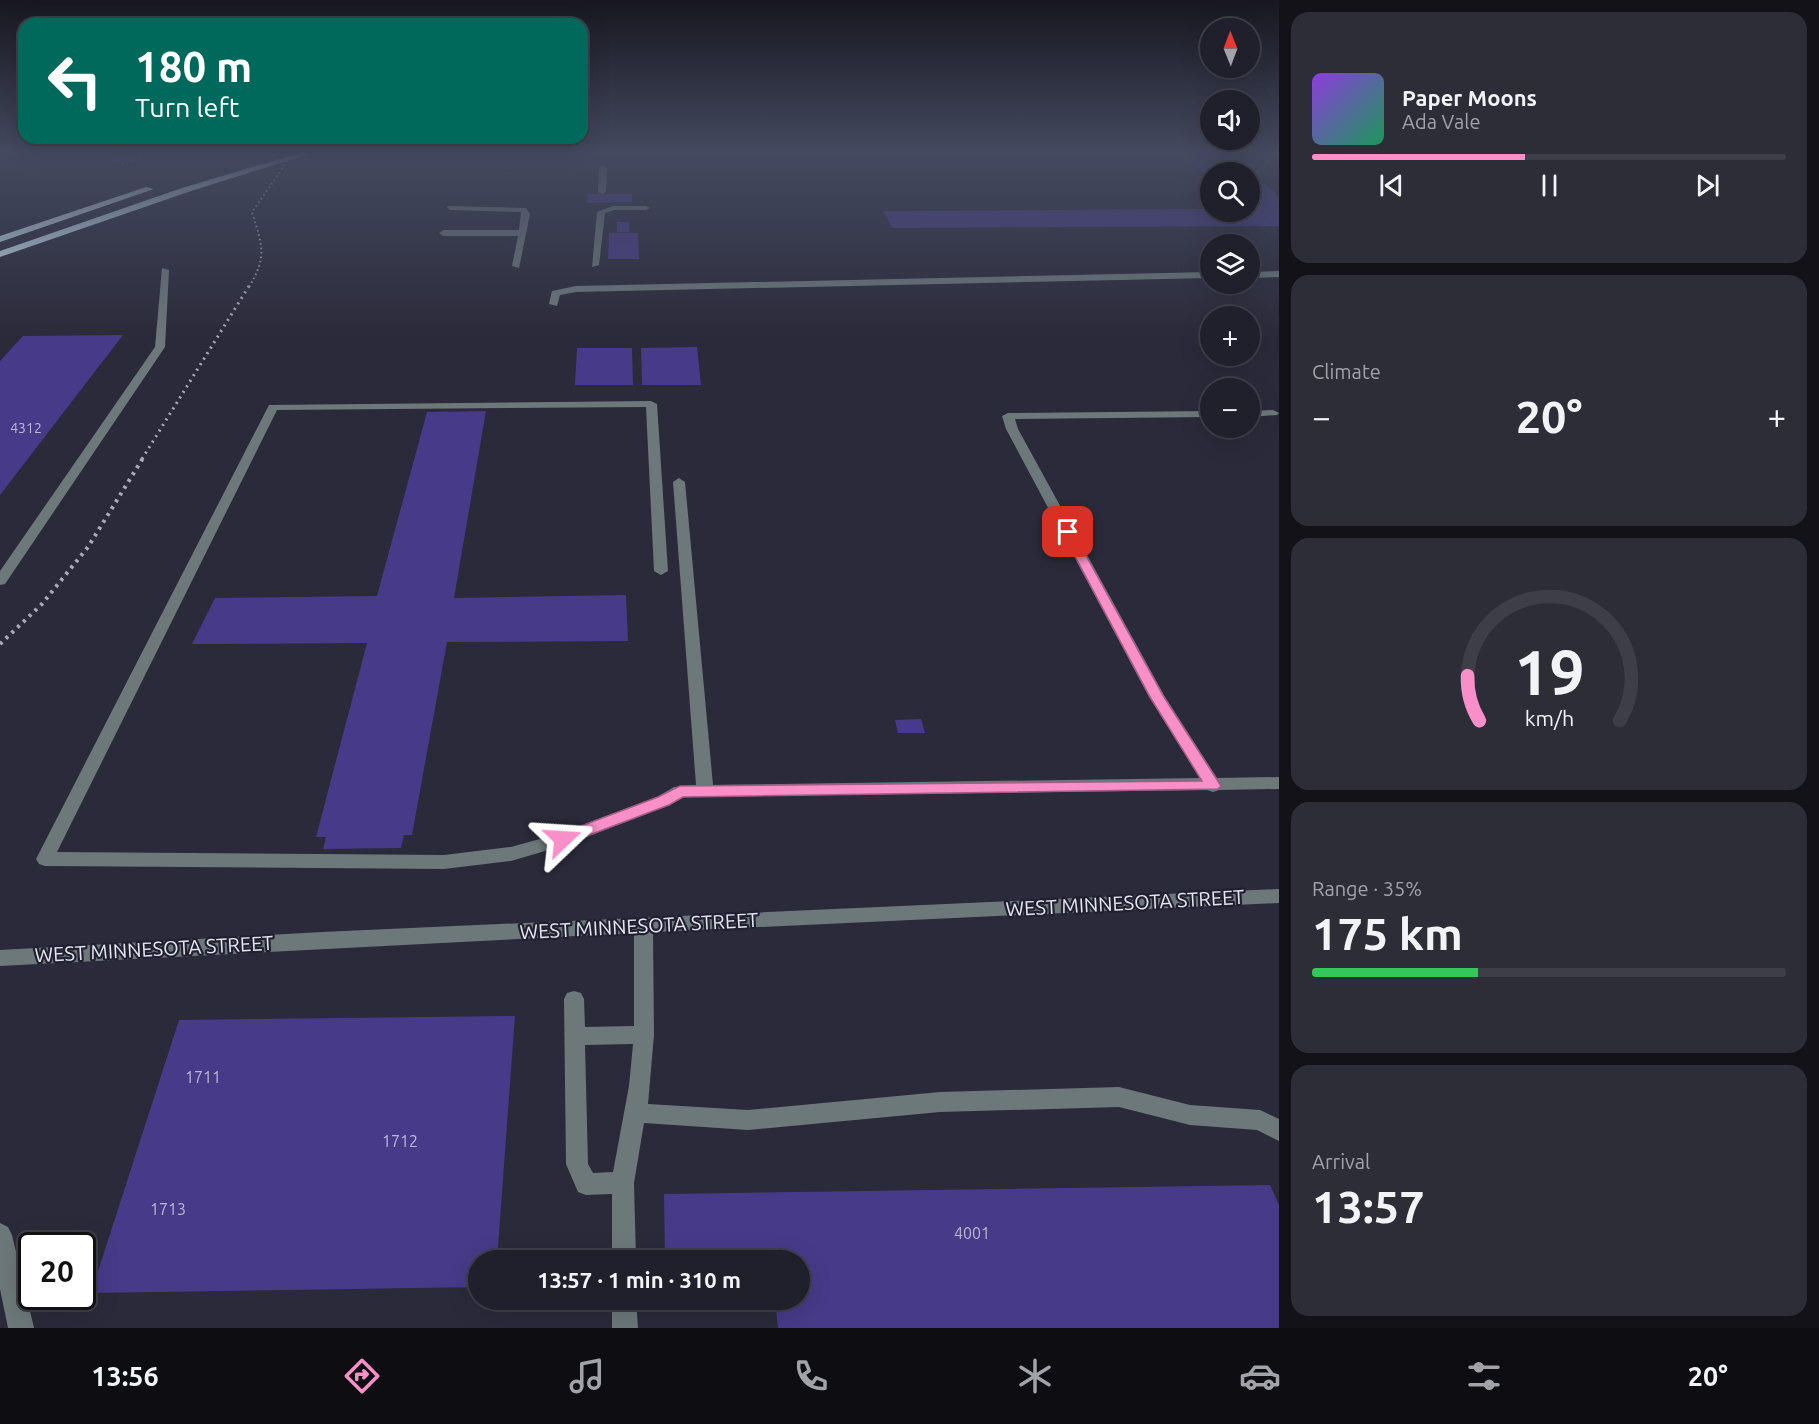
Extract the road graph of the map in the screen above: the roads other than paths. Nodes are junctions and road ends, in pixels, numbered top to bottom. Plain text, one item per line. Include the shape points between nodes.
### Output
1 (72, 215) edge
2 (116, 215) edge
3 (526, 215) edge
4 (601, 215) edge
5 (443, 233) dead end
6 (523, 233) junction
7 (0, 239) edge
8 (0, 254) edge
9 (595, 265) dead end
10 (516, 266) dead end
11 (165, 270) dead end
12 (1279, 274) edge
13 (1200, 275) edge
14 (1260, 275) edge
15 (554, 304) dead end
16 (1273, 413) dead end
17 (1200, 414) edge
18 (1260, 414) edge
19 (679, 482) dead end
20 (661, 571) dead end
21 (0, 581) edge
22 (1279, 783) edge
23 (1213, 786) junction
24 (705, 791) junction
25 (1279, 897) edge
26 (643, 926) junction
27 (0, 958) edge
28 (574, 999) dead end
29 (644, 1035) junction
30 (576, 1036) junction
31 (634, 1113) junction
32 (1279, 1131) edge
33 (623, 1183) junction
34 (0, 1235) edge
35 (624, 1250) edge
36 (624, 1310) edge
37 (21, 1328) edge
38 (625, 1328) edge

1 - 7 highway
2 - 8 highway
3 - 6 street
4 - 9 street
5 - 6 street
6 - 10 street
11 - 21 street via 160,346
12 - 14 street
13 - 15 street via 576,289 555,294
16 - 18 street
17 - 23 street via 1008,416 1157,697
19 - 24 street
20 - 24 street via 651,404 273,407 45,859 444,862 511,854 573,835 680,791
22 - 23 street
23 - 24 street
25 - 26 street, WEST MINNESOTA STREET
26 - 27 street, WEST MINNESOTA STREET
26 - 29 street
28 - 30 street
29 - 30 street
29 - 31 street
30 - 33 street via 577,1164 586,1184
31 - 32 street via 748,1120 940,1102 1119,1097 1190,1115 1260,1120
31 - 33 street
33 - 35 street
34 - 37 street
36 - 38 street

